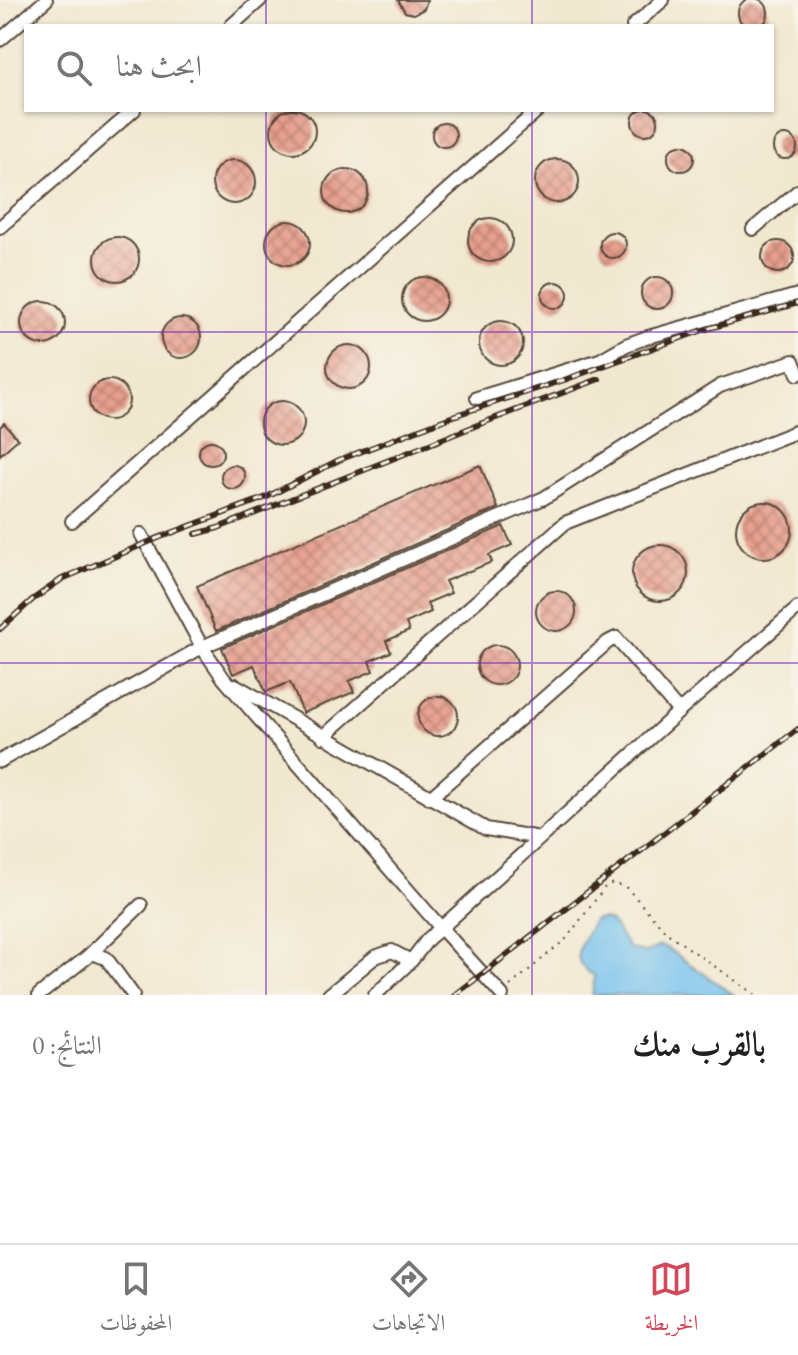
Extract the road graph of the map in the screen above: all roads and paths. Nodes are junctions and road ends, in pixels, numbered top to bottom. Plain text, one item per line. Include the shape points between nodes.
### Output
1 (46, 0) edge
2 (260, 0) edge
3 (663, 0) edge
4 (233, 24) edge
5 (635, 24) edge
6 (0, 40) edge
7 (132, 112) edge
8 (536, 112) edge
9 (798, 191) edge
10 (0, 227) edge
11 (753, 229) dead end
12 (798, 295) edge
13 (798, 374) edge
14 (477, 398) dead end
15 (798, 431) edge
16 (72, 521) dead end
17 (141, 534) dead end
18 (798, 608) edge
19 (202, 647) junction
20 (224, 679) junction
21 (683, 708) junction
22 (323, 737) junction
23 (0, 761) edge
24 (430, 798) junction
25 (540, 838) junction
26 (141, 905) dead end
27 (441, 928) junction
28 (91, 953) junction
29 (411, 961) junction
30 (501, 994) edge
31 (39, 995) edge
32 (133, 995) edge
33 (329, 995) edge
34 (375, 995) edge
35 (756, 995) edge

1 - 6 lane
2 - 4 lane
3 - 5 lane
7 - 10 lane
8 - 16 lane
9 - 11 lane
12 - 14 lane via 648,337 600,360
13 - 19 lane via 793,361 720,386 544,498
15 - 22 lane via 565,523
17 - 19 lane
18 - 21 lane
19 - 20 lane
19 - 23 lane
20 - 22 lane
20 - 27 lane
21 - 24 lane via 676,708 616,638
21 - 25 lane
22 - 24 lane
24 - 25 lane via 486,829
25 - 27 lane
26 - 28 lane
27 - 29 lane
27 - 30 lane
28 - 31 lane
28 - 32 lane via 106,958
29 - 33 lane via 392,951 375,957
29 - 34 lane
30 - 35 path via 566,939 613,883 627,888 667,933

